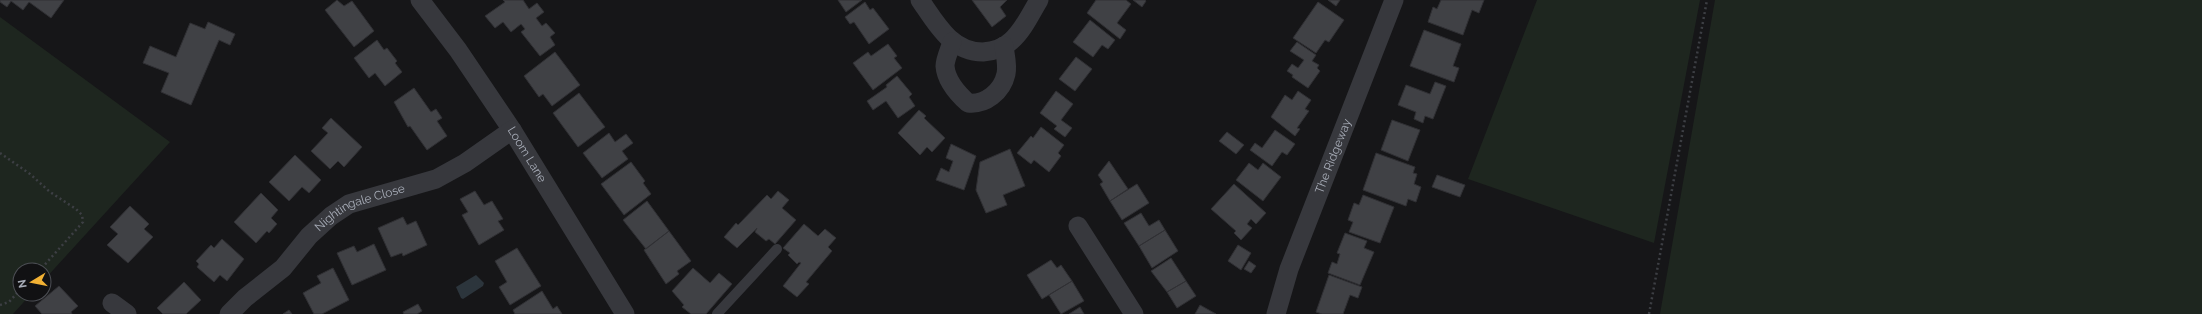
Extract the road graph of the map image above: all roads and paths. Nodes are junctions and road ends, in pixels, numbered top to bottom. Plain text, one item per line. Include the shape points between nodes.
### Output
1 (420, 0) edge
2 (920, 0) edge
3 (1039, 0) edge
4 (1394, 0) edge
5 (1707, 0) edge
6 (952, 42) junction
7 (1004, 46) junction
8 (512, 130) junction
9 (0, 153) edge
10 (1078, 226) dead end
11 (777, 249) dead end
12 (48, 262) edge
13 (12, 299) edge
14 (0, 305) edge
15 (229, 314) edge
16 (626, 314) edge
17 (717, 314) edge
18 (1134, 314) edge
19 (1276, 314) edge
20 (1649, 314) edge

1 - 8 street, Loom Lane via 458,50
2 - 6 street
3 - 7 street via 1019,32
4 - 19 street, The Ridgeway via 1289,268
5 - 20 path
6 - 7 street via 966,50 981,52 993,51
6 - 7 street via 945,65 948,76 962,98 973,104 989,99 1001,86 1006,74
8 - 15 street, Nightingale Close via 465,163 436,179 349,204 309,236 283,268
8 - 16 street, Loom Lane
9 - 12 path via 82,215 83,222 77,231
10 - 18 street
11 - 17 lane
13 - 14 path

